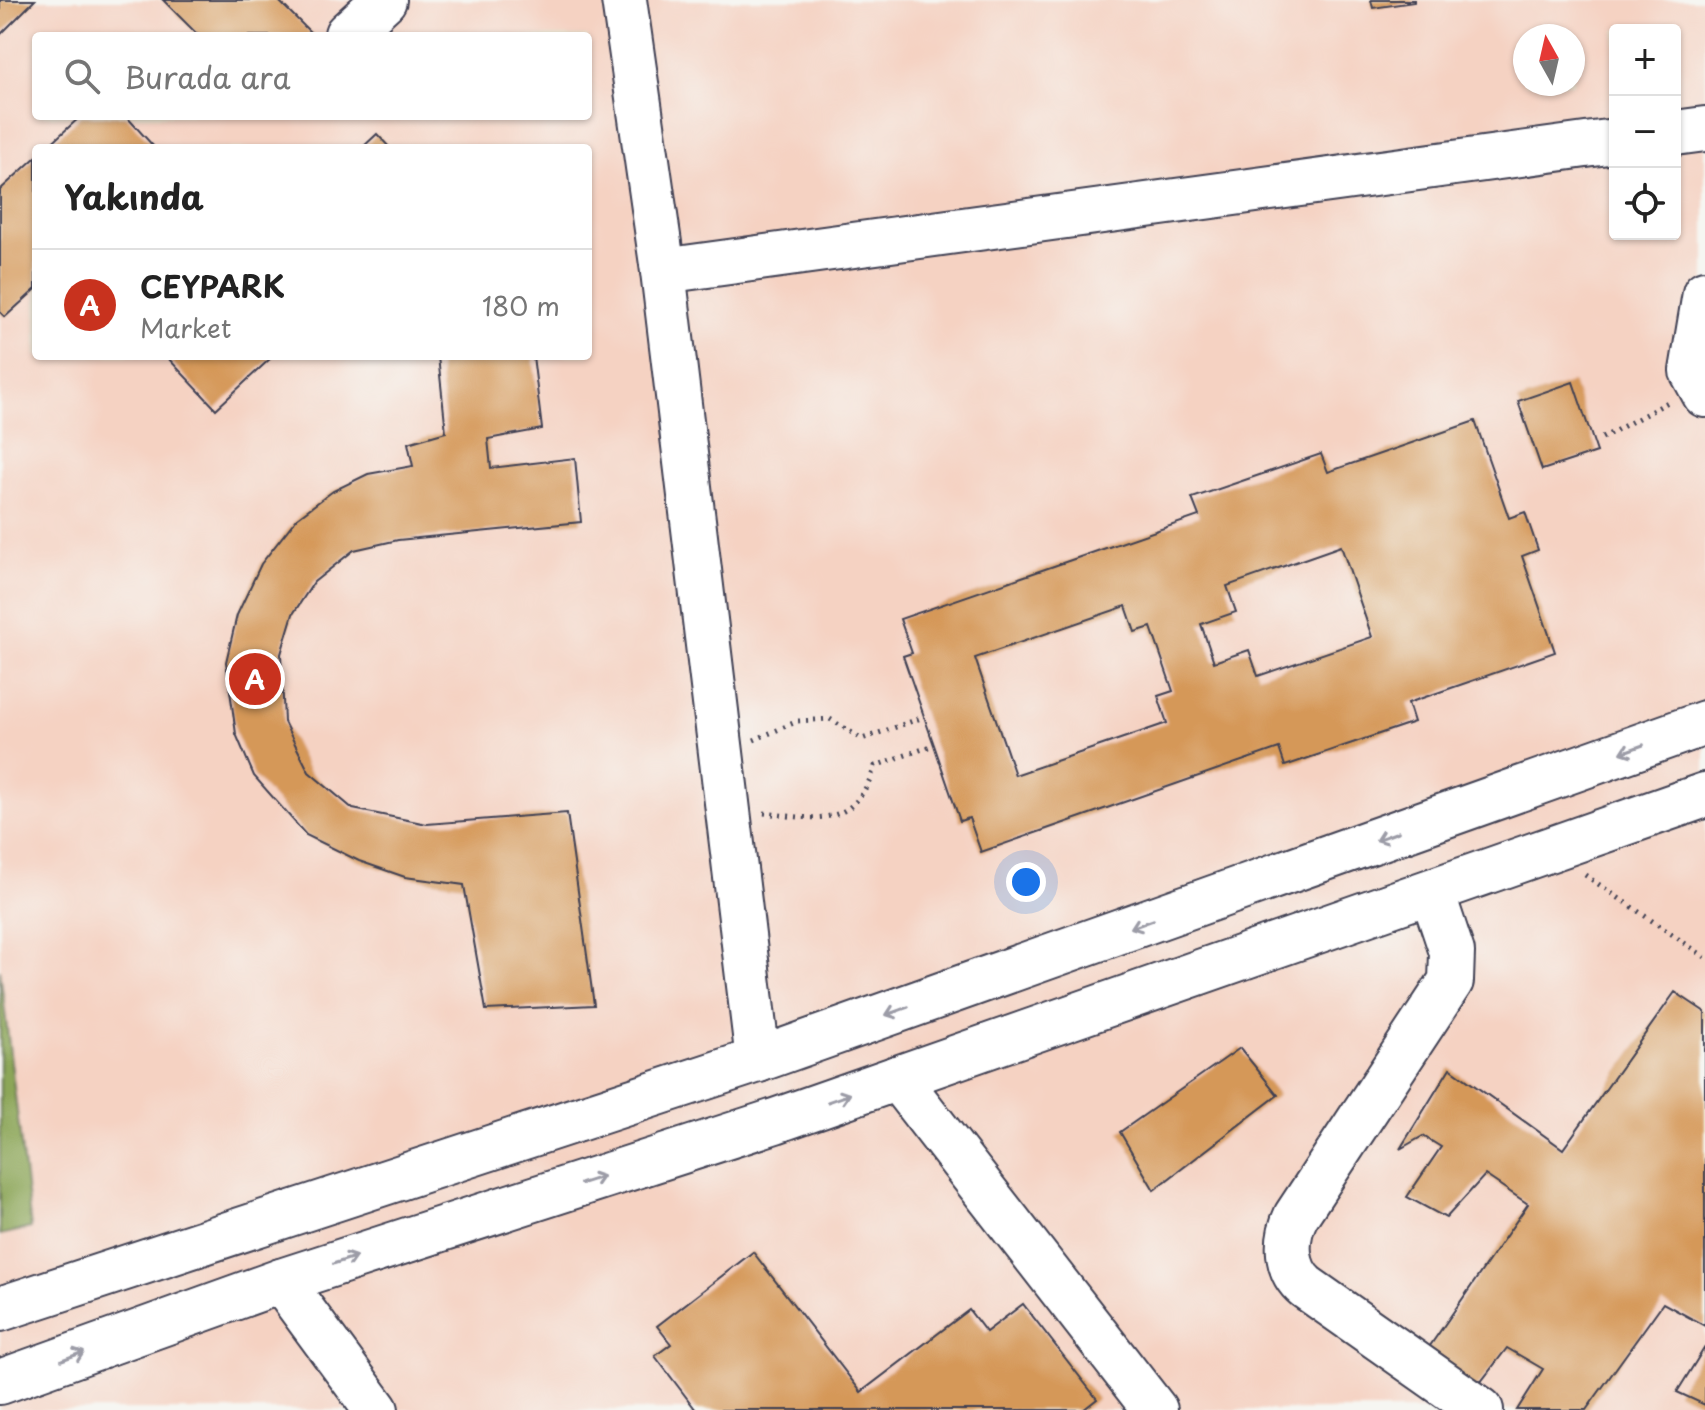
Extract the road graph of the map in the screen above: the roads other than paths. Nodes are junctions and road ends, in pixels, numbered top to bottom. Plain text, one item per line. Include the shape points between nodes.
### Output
1 (384, 0) edge
2 (624, 0) edge
3 (349, 32) edge
4 (1705, 129) edge
5 (1681, 132) edge
6 (1609, 142) edge
7 (663, 271) junction
8 (1705, 293) edge
9 (1702, 390) edge
10 (1705, 723) edge
11 (1705, 795) edge
12 (1432, 892) junction
13 (758, 1060) junction
14 (897, 1078) junction
15 (281, 1281) junction
16 (0, 1309) edge
17 (0, 1382) edge
18 (376, 1410) edge
19 (1155, 1410) edge
20 (1481, 1410) edge

1 - 3 street
2 - 7 street
4 - 5 street
6 - 7 street
7 - 13 street
8 - 9 street via 1692,371
10 -> 13 street
11 - 12 street
12 - 14 street
12 - 20 street via 1452,952 1451,981 1296,1216 1289,1230 1289,1255 1299,1281
13 - 16 street
15 -> 14 street
14 - 19 street
17 -> 15 street
15 - 18 street

